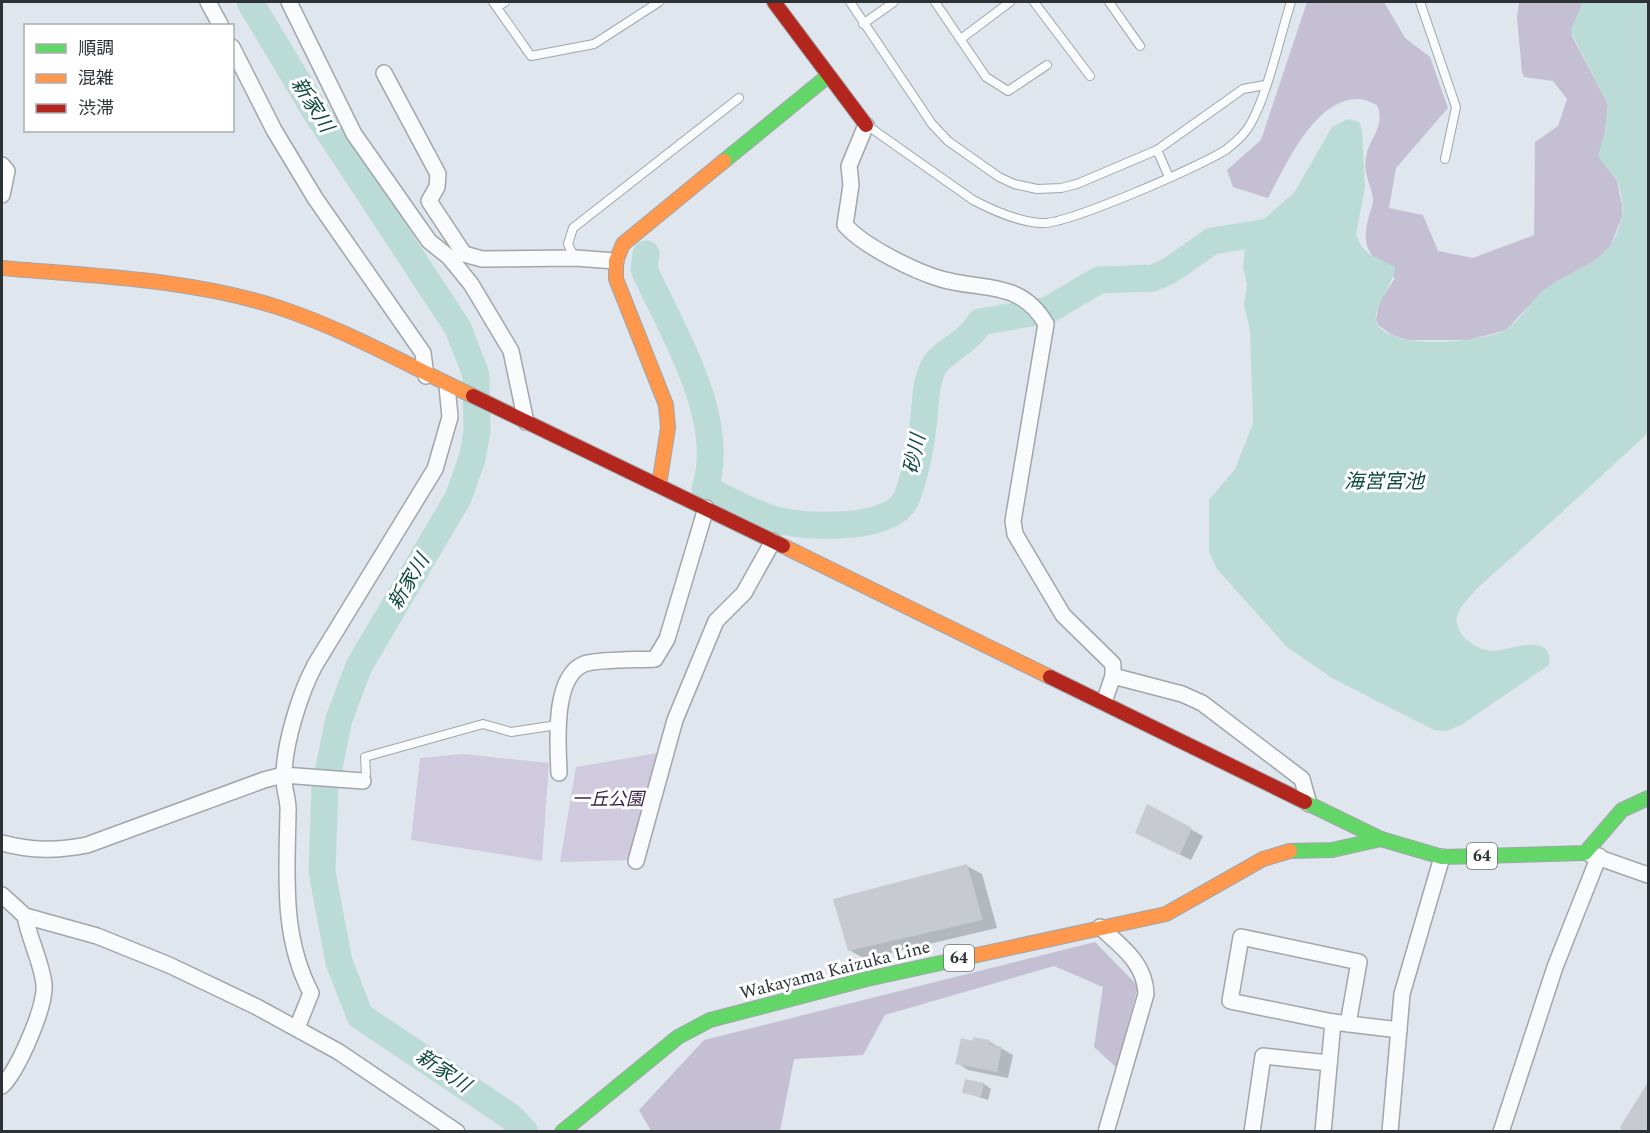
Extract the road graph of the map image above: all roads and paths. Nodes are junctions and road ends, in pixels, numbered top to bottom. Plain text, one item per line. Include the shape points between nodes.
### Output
1 (208, 2) edge
2 (289, 2) edge
3 (505, 2) edge
4 (659, 2) edge
5 (774, 2) edge
6 (850, 2) edge
7 (894, 2) edge
8 (935, 2) edge
9 (1010, 2) edge
10 (1034, 2) edge
11 (1109, 2) edge
12 (1291, 2) edge
13 (1420, 2) edge
14 (495, 4) edge
15 (220, 24) edge
16 (863, 24) junction
17 (962, 38) junction
18 (1140, 46) dead end
19 (234, 51) edge
20 (1047, 65) dead end
21 (384, 73) dead end
22 (828, 76) junction
23 (1090, 76) dead end
24 (1265, 85) junction
25 (739, 98) dead end
26 (866, 126) junction
27 (1157, 150) junction
28 (1445, 159) dead end
29 (2, 165) edge
30 (1168, 177) junction
31 (2, 195) edge
32 (576, 258) junction
33 (616, 261) junction
34 (2, 268) edge
35 (426, 376) junction
36 (447, 386) junction
37 (526, 422) junction
38 (659, 485) junction
39 (706, 508) junction
40 (773, 541) junction
41 (1113, 676) junction
42 (1104, 702) junction
43 (557, 725) junction
44 (559, 773) dead end
45 (284, 775) junction
46 (363, 781) joint
47 (1648, 798) edge
48 (1309, 804) junction
49 (1381, 839) junction
50 (2, 843) edge
51 (1592, 855) junction
52 (1442, 857) junction
53 (636, 861) dead end
54 (1648, 875) edge
55 (2, 895) edge
56 (25, 916) junction
57 (1100, 927) junction
58 (1340, 1023) junction
59 (297, 1028) junction
60 (1399, 1030) junction
61 (1329, 1063) junction
62 (2, 1086) edge
63 (572, 1129) edge
64 (457, 1131) edge
65 (1106, 1131) edge
66 (1252, 1131) edge
67 (1323, 1131) edge
68 (1390, 1131) edge
69 (1501, 1131) edge

1 - 15 street
2 - 37 street via 354,134 429,241 449,257 471,284 511,351
3 - 14 lane
4 - 14 lane via 594,44 531,56
5 - 22 street
6 - 16 lane
7 - 16 lane
8 - 17 lane
9 - 17 lane
10 - 23 lane
11 - 18 lane
12 - 24 lane
13 - 28 lane via 1456,107
16 - 27 lane via 940,132 975,161 1014,184 1037,189 1077,184
17 - 20 lane via 987,77 1008,91
19 - 35 street via 309,189 423,353
21 - 32 street via 438,174 437,187 429,201 464,254 482,259
22 - 26 street
22 - 33 street via 623,244
24 - 27 lane via 1243,89
24 - 30 lane via 1251,123 1240,137 1226,149
25 - 32 lane via 573,228 568,244
26 - 30 lane via 973,200 1019,219 1043,224 1068,219
26 - 41 street via 849,166 846,225 855,236 923,273 943,280 990,285 1019,296 1040,312 1046,324 1013,521 1015,534 1063,615 1113,664
27 - 30 lane
29 - 31 street via 7,180
32 - 33 street
33 - 38 street via 616,279 666,405 668,428
34 - 35 street via 195,287 257,300 315,321
35 - 36 street
36 - 37 street
36 - 45 street via 450,417 435,469 302,690
37 - 38 street
38 - 39 street
39 - 40 street
39 - 43 street via 667,639 655,658 584,664 567,679
40 - 42 street via 986,648
40 - 53 street via 744,593 716,621 675,720
41 - 42 street
41 - 48 street via 1202,703 1302,778
42 - 48 street
43 - 44 street
43 - 46 lane via 511,732 483,724 416,743 365,758
45 - 46 street
45 - 50 street via 87,845 33,850
45 - 59 street via 288,809 286,905 294,949 311,993
47 - 51 street via 1622,810
48 - 49 street
49 - 52 street, Wakayama Kaizuka Line / 64
49 - 57 street, Wakayama Kaizuka Line / 64 via 1332,850 1291,851 1263,859 1166,914
51 - 52 street, Wakayama Kaizuka Line / 64
51 - 54 street
51 - 69 street
52 - 60 street via 1407,976
55 - 56 street
56 - 59 street via 97,936 169,965
56 - 62 street via 44,987 16,1068
57 - 63 street, Wakayama Kaizuka Line / 64 via 867,979 710,1020 678,1036
57 - 65 street via 1131,955 1145,977 1146,994
58 - 58 street via 1359,962 1241,938 1230,1001
58 - 60 street
58 - 61 street
59 - 64 street
60 - 68 street
61 - 66 street via 1263,1056
61 - 67 street

